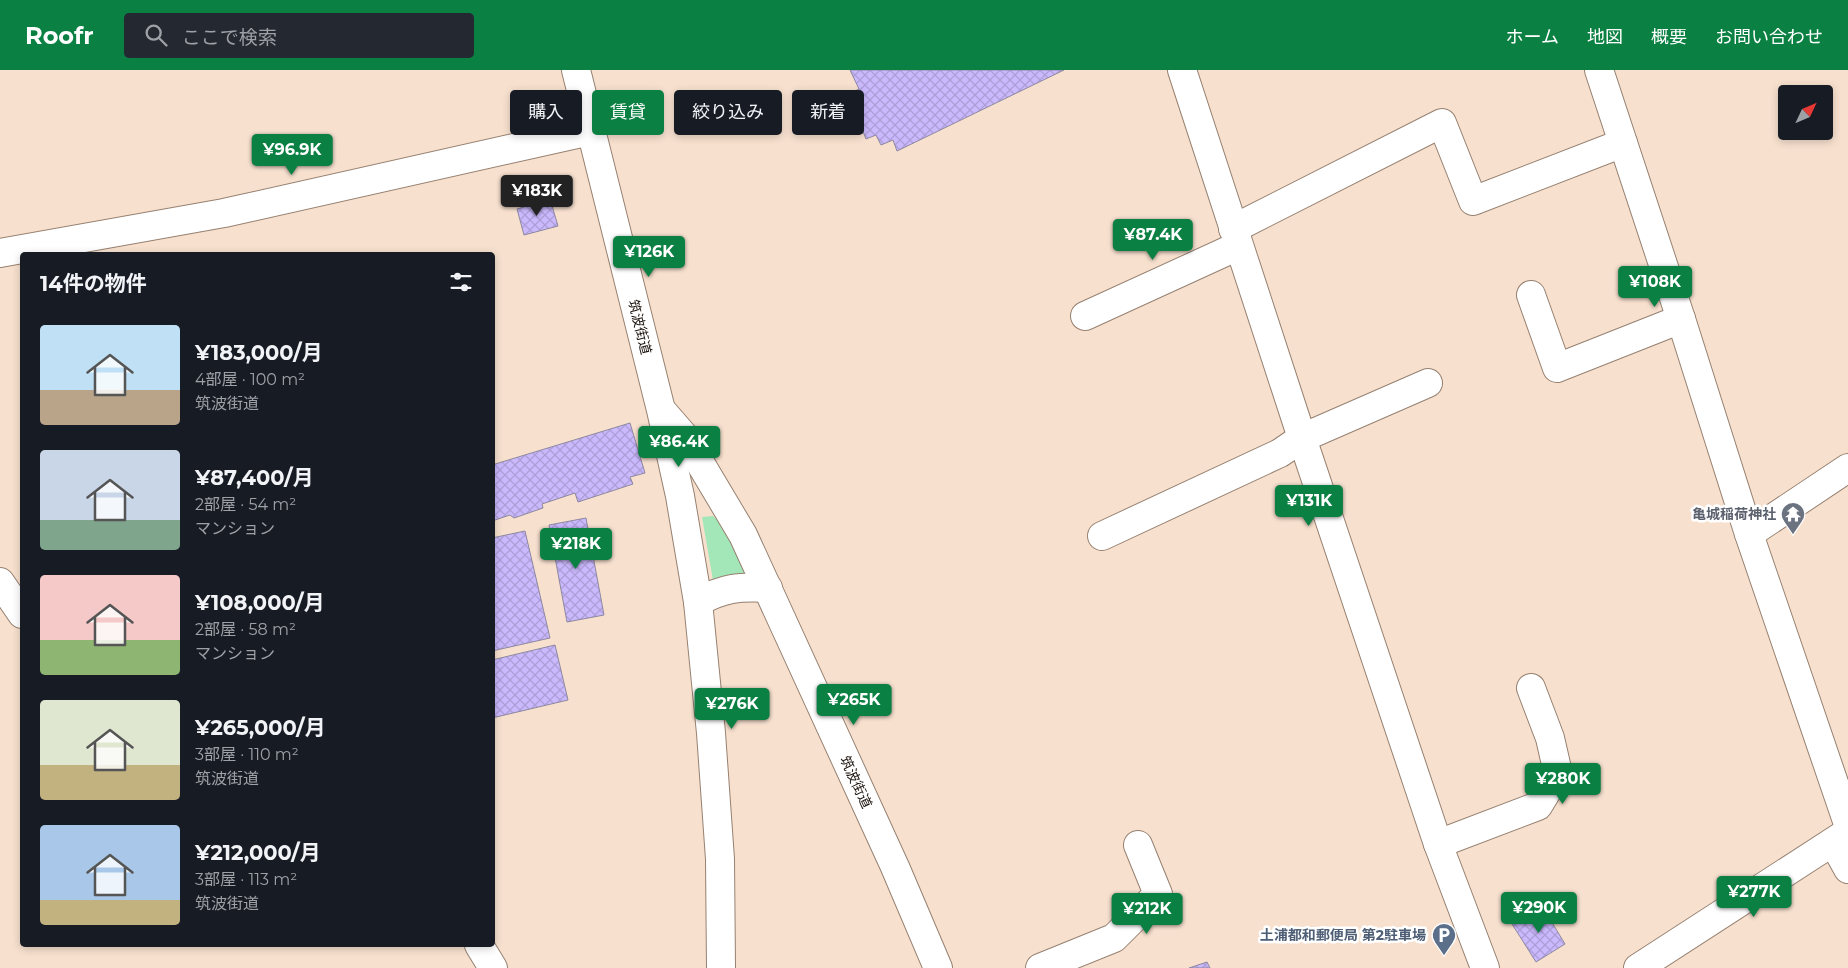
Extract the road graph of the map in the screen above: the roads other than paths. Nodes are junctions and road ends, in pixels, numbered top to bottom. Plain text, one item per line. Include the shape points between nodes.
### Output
1 (576, 70) edge
2 (1182, 70) edge
3 (1599, 70) edge
4 (590, 131) junction
5 (1623, 143) junction
6 (1236, 237) junction
7 (0, 253) edge
8 (1531, 295) dead end
9 (1085, 316) dead end
10 (1681, 319) junction
11 (1428, 383) dead end
12 (661, 410) junction
13 (1302, 438) junction
14 (1848, 468) edge
15 (680, 496) junction
16 (726, 506) junction
17 (1749, 534) junction
18 (1102, 536) dead end
19 (0, 582) edge
20 (768, 588) junction
21 (698, 602) junction
22 (20, 611) edge
23 (1530, 688) dead end
24 (1843, 833) edge
25 (1438, 844) junction
26 (1138, 846) dead end
27 (1848, 869) edge
28 (480, 947) edge
29 (493, 968) edge
30 (721, 968) edge
31 (938, 968) edge
32 (1040, 968) edge
33 (1485, 968) edge
34 (1638, 968) edge

1 - 4 street, 筑波街道
2 - 6 street
3 - 5 street
4 - 7 street via 224,213
4 - 12 street, 筑波街道
5 - 6 street via 1473,201 1442,123
5 - 10 street
6 - 9 street
6 - 13 street
8 - 10 street via 1557,368
10 - 17 street
11 - 13 street
12 - 15 street, 筑波街道
12 - 16 street, 筑波街道 via 684,436
13 - 18 street via 1280,453
13 - 25 street
14 - 17 street
15 - 16 street via 710,498
15 - 21 street, 筑波街道
16 - 20 street, 筑波街道
17 - 24 street
19 - 22 street
20 - 21 street via 736,588 712,594
20 - 31 street, 筑波街道
21 - 30 street, 筑波街道 via 720,859
23 - 25 street via 1550,738 1558,773 1538,806
24 - 27 street
24 - 34 street
25 - 33 street
26 - 32 street via 1158,894 1114,938
28 - 29 street

